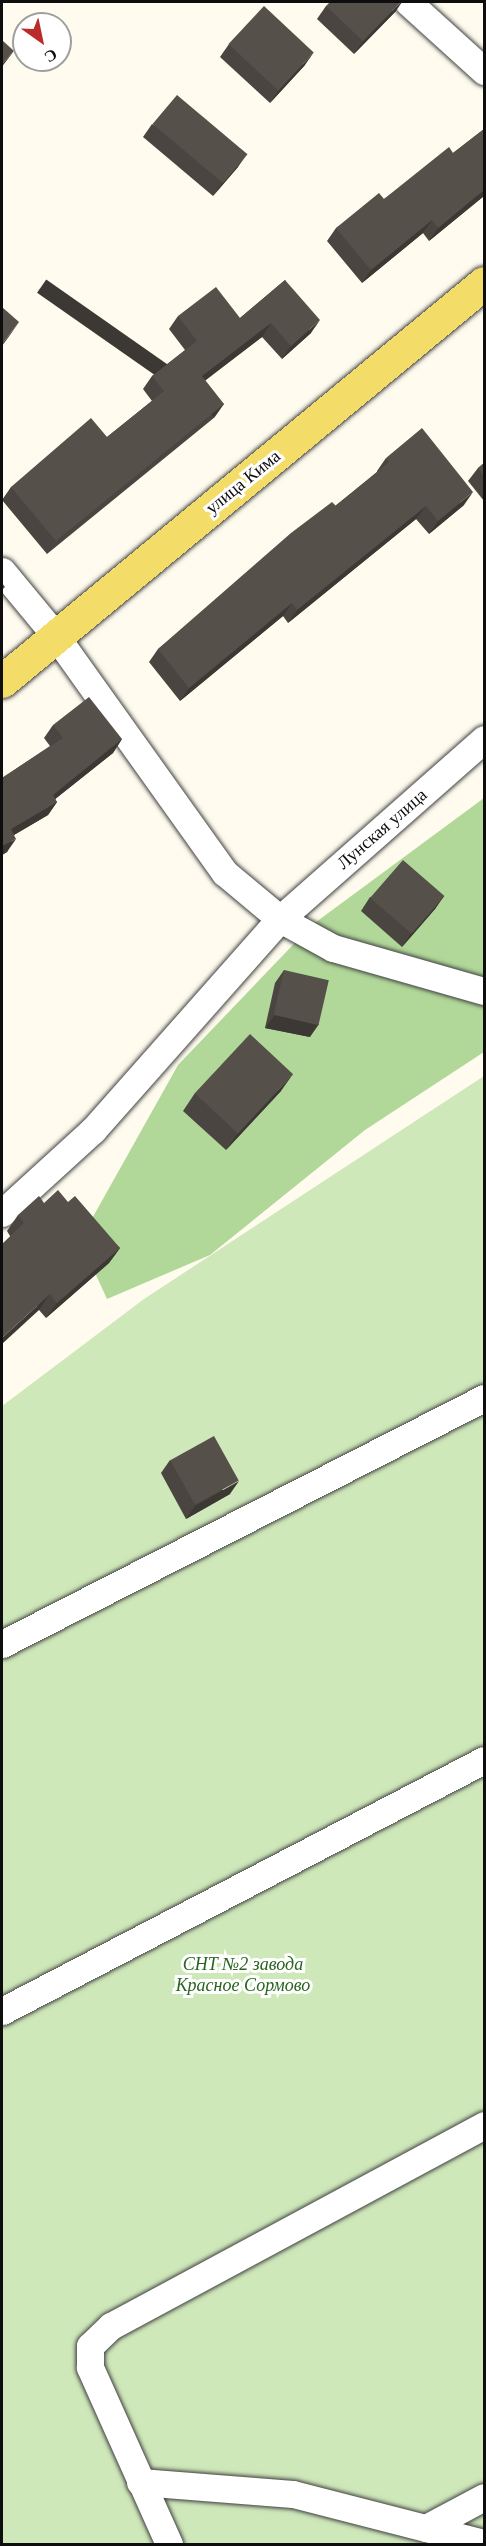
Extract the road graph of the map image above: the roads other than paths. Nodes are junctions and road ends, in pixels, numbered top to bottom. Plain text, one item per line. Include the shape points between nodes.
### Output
1 (408, 2) edge
2 (484, 71) edge
3 (484, 283) edge
4 (2, 571) edge
5 (55, 635) junction
6 (2, 681) edge
7 (484, 739) edge
8 (280, 919) junction
9 (484, 991) edge
10 (2, 1213) edge
11 (484, 1398) edge
12 (2, 1644) edge
13 (484, 1760) edge
14 (2, 2012) edge
15 (484, 2125) edge
16 (140, 2482) junction
17 (484, 2497) edge
18 (426, 2528) junction
19 (484, 2543) edge
20 (169, 2544) edge

1 - 2 street
3 - 5 main road, улица Кима
4 - 5 street
5 - 6 main road, улица Кима
5 - 8 street via 225,873
7 - 8 street, Лунская улица
8 - 9 street via 333,948
8 - 10 street, Лунская улица via 93,1130
11 - 12 street
13 - 14 street
15 - 16 street via 111,2326 90,2346 90,2367
16 - 18 street via 293,2494
16 - 20 street
17 - 18 street
18 - 19 street

